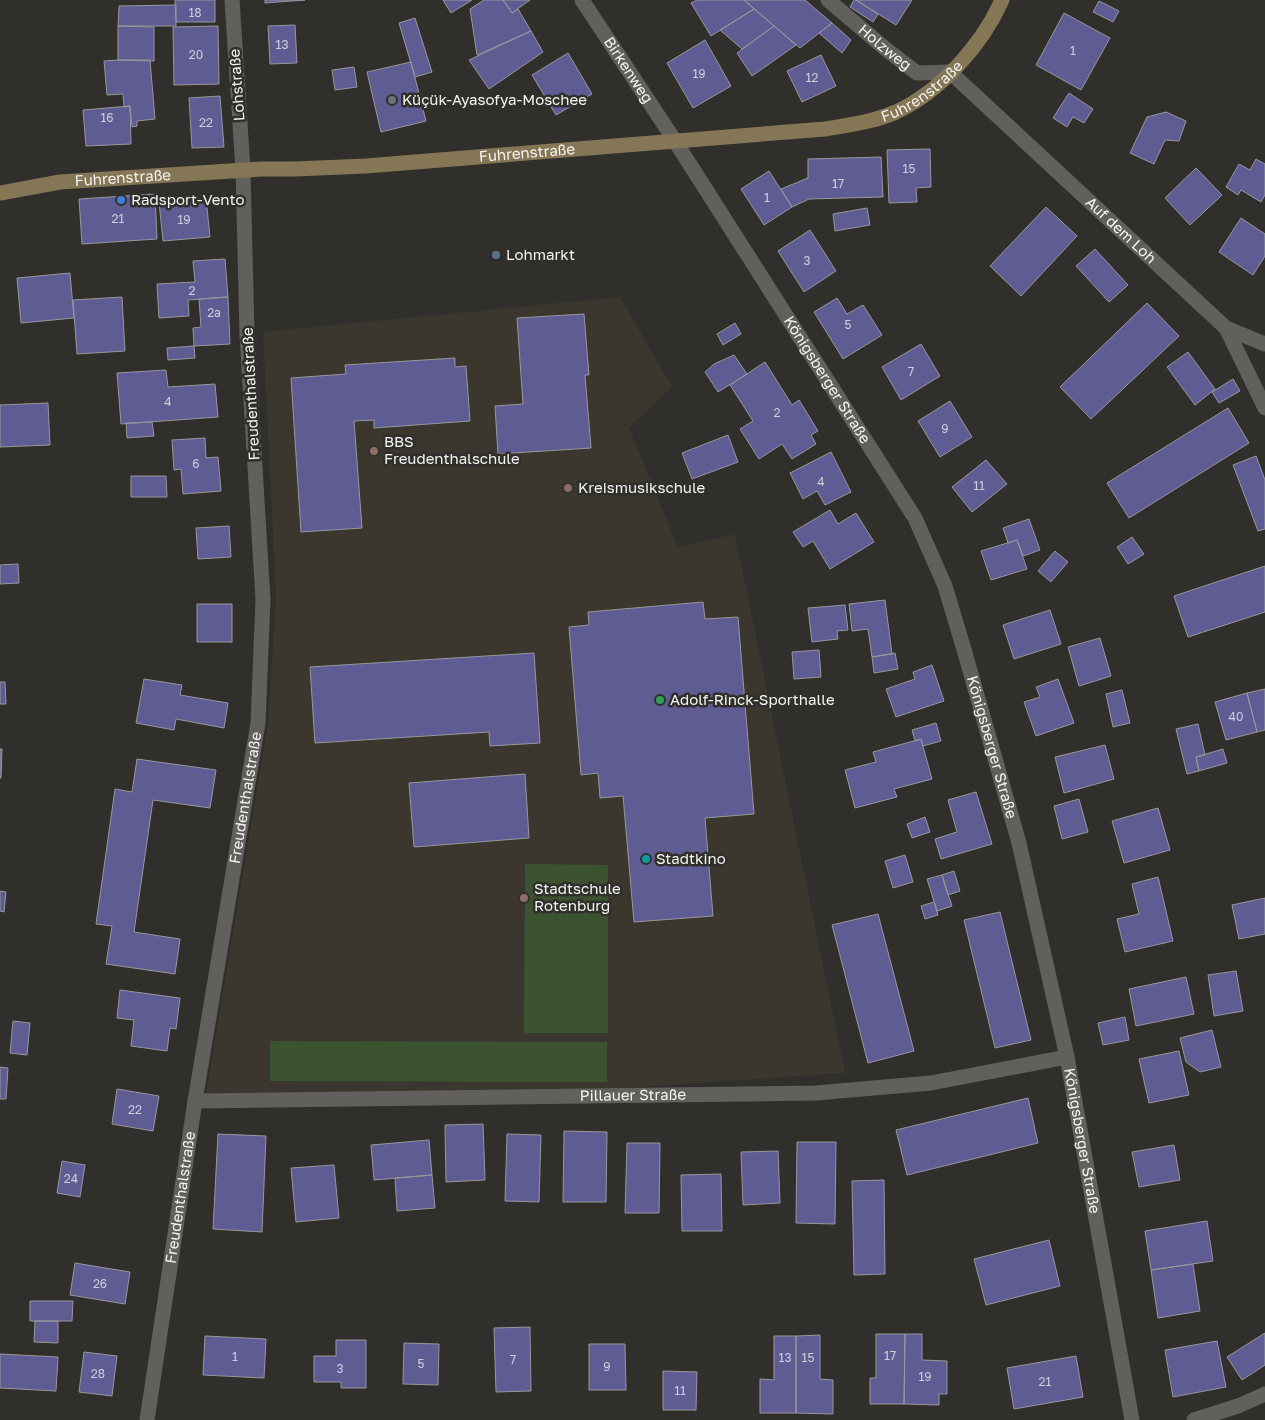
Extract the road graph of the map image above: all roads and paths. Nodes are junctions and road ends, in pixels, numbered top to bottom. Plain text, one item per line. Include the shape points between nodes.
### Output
1 (232, 0) edge
2 (582, 0) edge
3 (828, 0) edge
4 (1002, 0) edge
5 (950, 72) junction
6 (674, 141) junction
7 (242, 170) junction
8 (0, 193) edge
9 (1226, 328) junction
10 (1265, 344) edge
11 (1265, 408) edge
12 (1067, 1057) junction
13 (195, 1101) junction
14 (1265, 1394) edge
15 (146, 1420) edge
16 (1132, 1420) edge
17 (1194, 1420) edge

1 - 7 street, Lohstraße
2 - 6 street, Birkenweg
3 - 5 street, Holzweg via 917,73
4 - 5 street, Fuhrenstraße via 976,44
5 - 6 street, Fuhrenstraße via 925,95 896,112 853,125
5 - 9 street, Auf dem Loh
6 - 7 street, Fuhrenstraße via 366,166
6 - 12 street, Königsberger Straße via 915,518 945,586 1019,843
7 - 8 street, Fuhrenstraße via 60,182
7 - 13 street, Freudenthalstraße via 247,334 262,600 258,723
9 - 10 street
9 - 11 street, Auf dem Loh
12 - 13 street, Pillauer Straße via 931,1083 816,1093
12 - 16 street, Königsberger Straße
13 - 15 street, Freudenthalstraße
14 - 17 street

